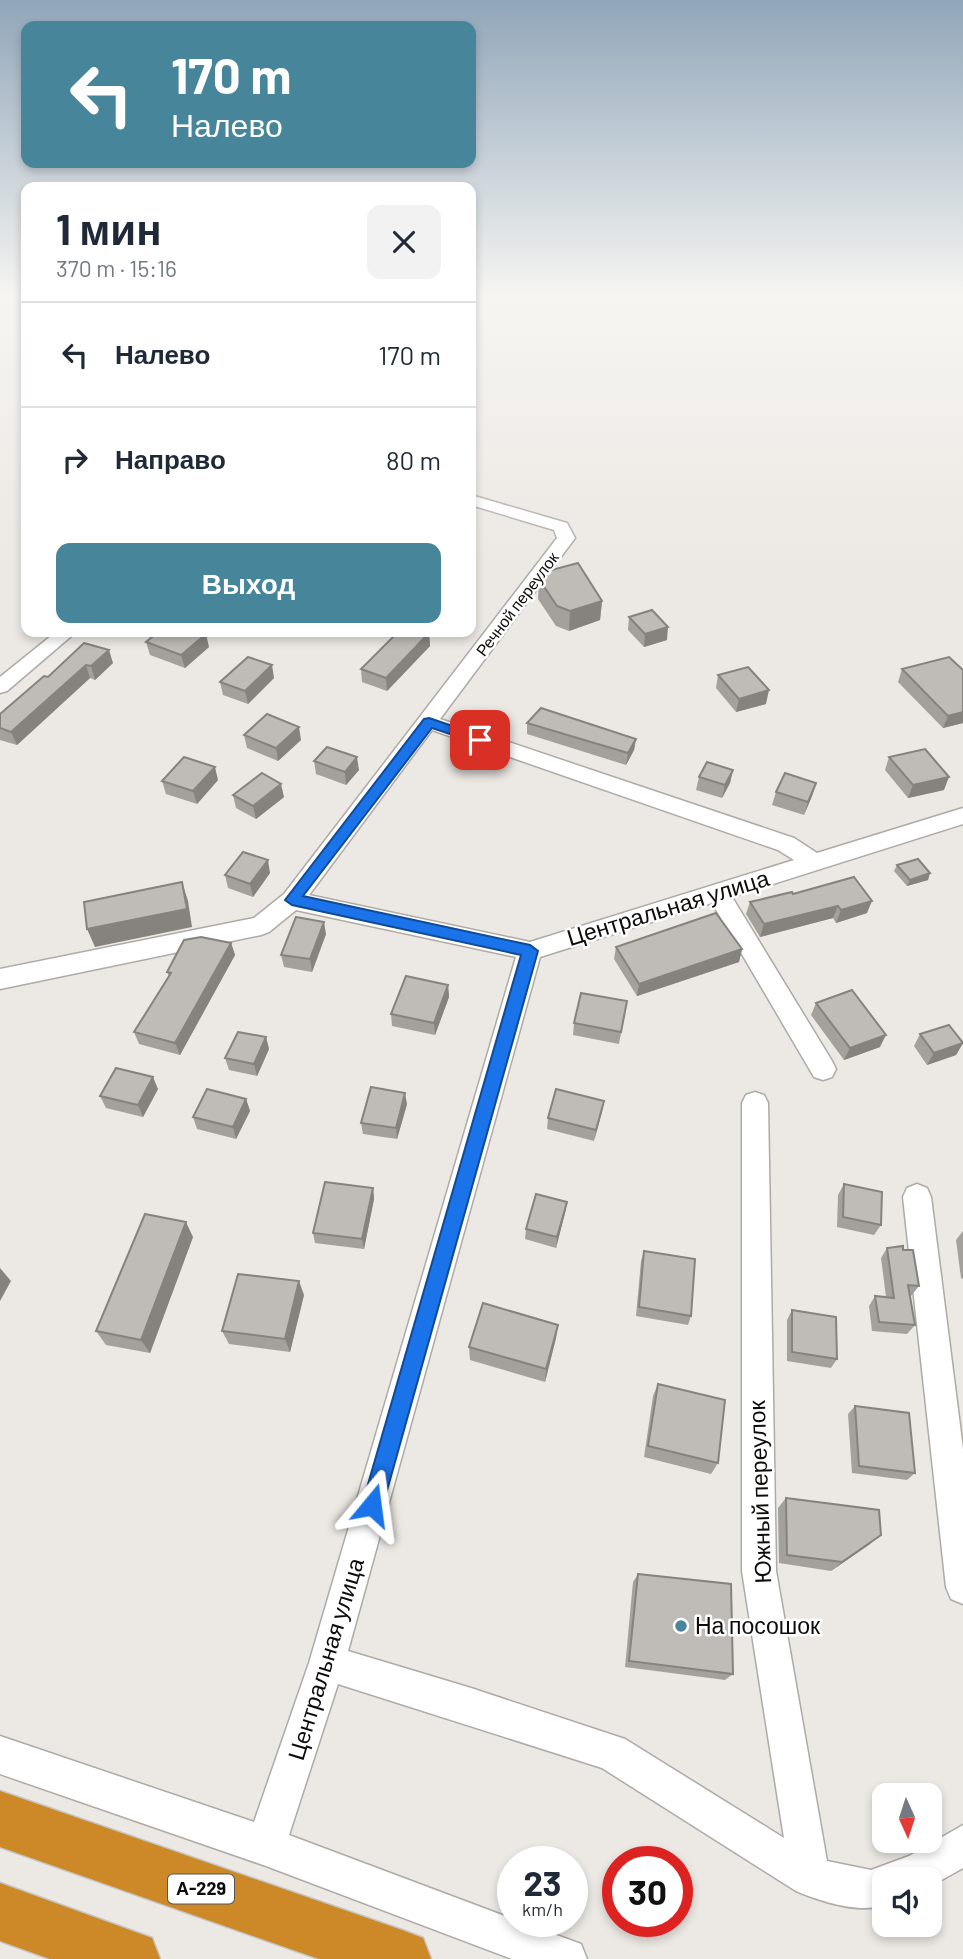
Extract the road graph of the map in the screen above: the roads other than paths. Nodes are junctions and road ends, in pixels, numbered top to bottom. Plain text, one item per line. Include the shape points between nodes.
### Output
1 (476, 502) edge
2 (61, 637) edge
3 (0, 687) edge
4 (429, 722) junction
5 (963, 816) edge
6 (814, 862) junction
7 (718, 893) junction
8 (292, 900) junction
9 (530, 951) junction
10 (0, 979) edge
11 (823, 1069) dead end
12 (755, 1103) dead end
13 (917, 1197) dead end
14 (963, 1587) edge
15 (327, 1663) junction
16 (0, 1755) edge
17 (0, 1819) edge
18 (963, 1845) edge
19 (266, 1846) junction
20 (925, 1867) edge
21 (810, 1877) junction
22 (872, 1890) edge
23 (0, 1912) edge
24 (131, 1959) edge
25 (402, 1959) edge
26 (566, 1959) edge

1 - 4 street, Речной переулок via 561,527 566,538
2 - 3 street
4 - 6 street, Центральная улица via 786,844
4 - 8 street
5 - 6 street, Центральная улица
6 - 7 street, Центральная улица
7 - 9 street, Центральная улица
7 - 11 street
8 - 9 street
8 - 10 street via 261,926
9 - 15 street, Центральная улица
12 - 21 street, Южный переулок via 759,1571
13 - 14 street
15 - 19 street, Центральная улица
15 - 21 street via 612,1752
16 - 19 street
17 - 25 highway, А-229
18 - 20 street
19 - 26 street
21 - 22 street
23 - 24 highway

